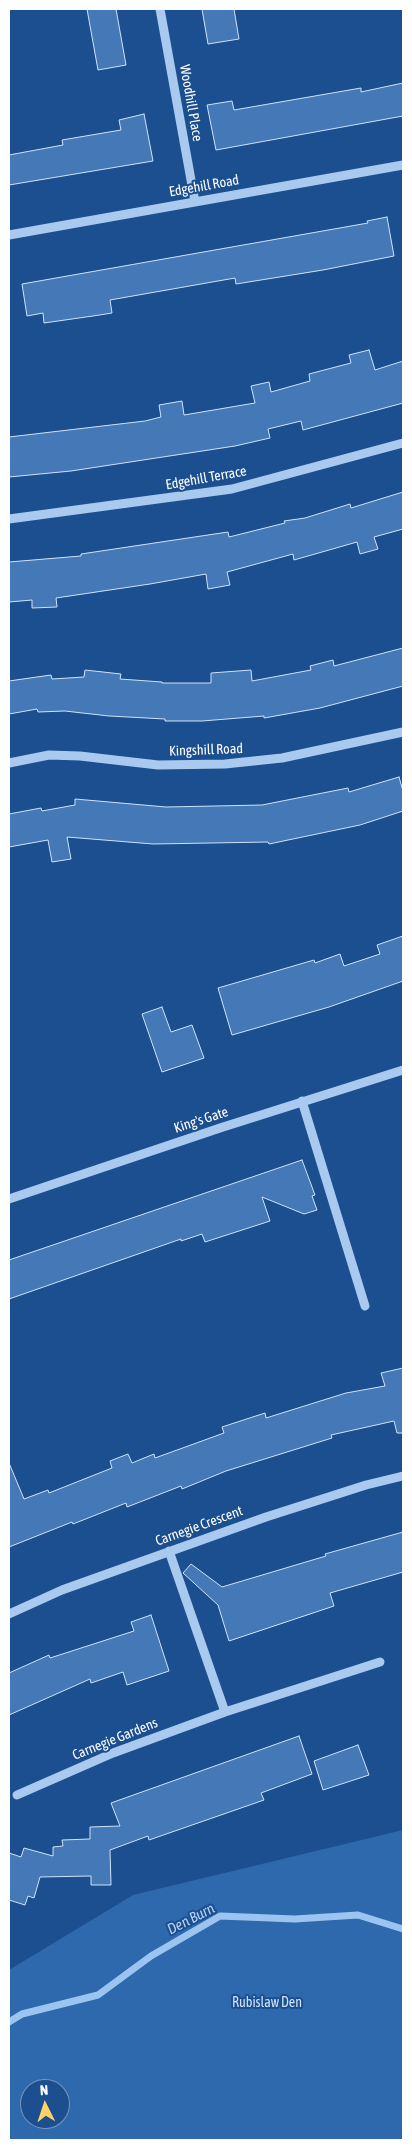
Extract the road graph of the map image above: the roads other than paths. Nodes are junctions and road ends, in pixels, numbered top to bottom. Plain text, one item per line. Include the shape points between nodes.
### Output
1 (160, 9) edge
2 (403, 165) edge
3 (195, 202) junction
4 (9, 235) edge
5 (403, 443) edge
6 (9, 519) edge
7 (403, 732) edge
8 (9, 763) edge
9 (403, 1070) edge
10 (302, 1101) junction
11 (9, 1199) edge
12 (365, 1306) dead end
13 (403, 1476) edge
14 (169, 1552) junction
15 (9, 1614) edge
16 (380, 1662) dead end
17 (225, 1712) junction
18 (17, 1795) dead end

1 - 3 street, Woodhill Place
2 - 3 street, Edgehill Road
3 - 4 street, Edgehill Road
5 - 6 street, Edgehill Terrace via 232,490
7 - 8 street, Kingshill Road via 282,758 226,764 158,765 49,755
9 - 10 street, King's Gate
10 - 11 street, King's Gate
10 - 12 street
13 - 14 street, Carnegie Crescent via 284,1511
14 - 15 street, Carnegie Crescent via 62,1590
14 - 17 street
16 - 17 street, Carnegie Gardens
17 - 18 street, Carnegie Gardens via 112,1753

